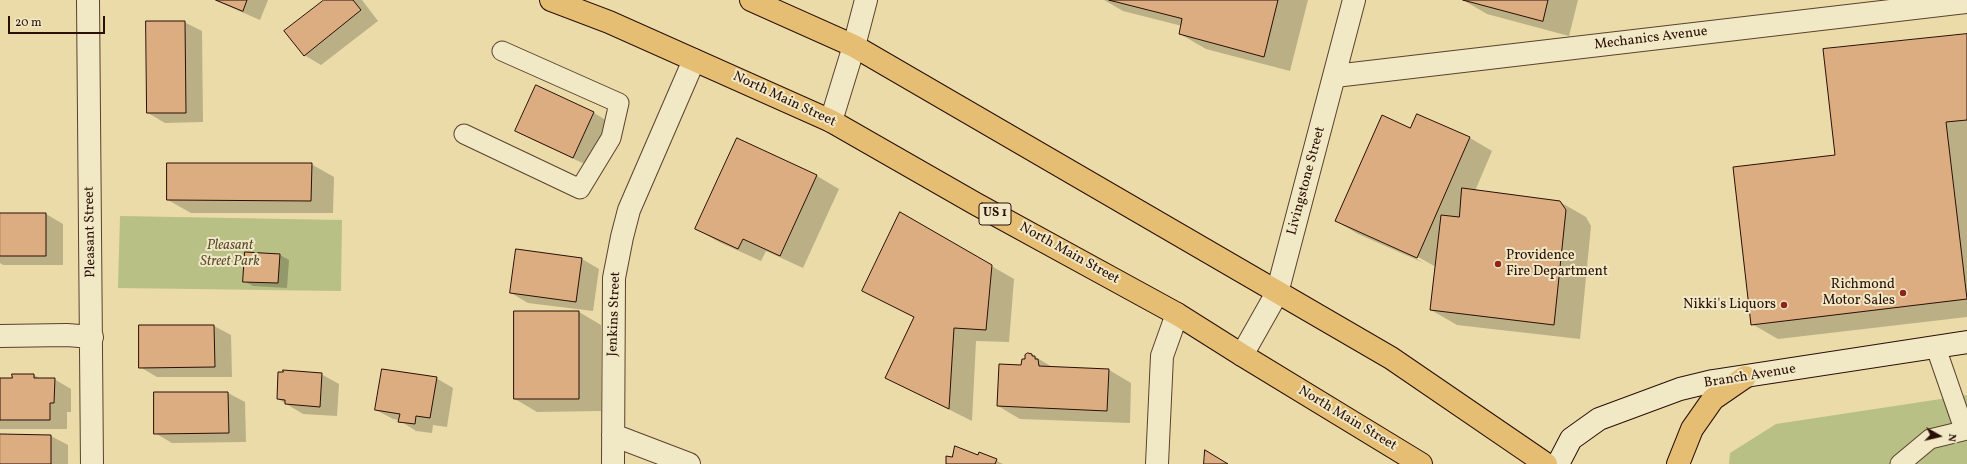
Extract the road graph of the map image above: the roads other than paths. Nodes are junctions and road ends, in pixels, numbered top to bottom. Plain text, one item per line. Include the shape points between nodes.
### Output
1 (88, 0) edge
2 (551, 0) edge
3 (751, 0) edge
4 (866, 0) edge
5 (1354, 0) edge
6 (1967, 2) edge
7 (854, 46) junction
8 (502, 51) dead end
9 (694, 60) junction
10 (1335, 76) junction
11 (831, 121) junction
12 (464, 134) dead end
13 (1277, 293) junction
14 (1178, 314) junction
15 (0, 336) edge
16 (92, 338) junction
17 (1967, 342) edge
18 (1936, 348) junction
19 (1242, 355) junction
20 (1745, 377) junction
21 (1966, 429) edge
22 (613, 435) junction
23 (92, 464) edge
24 (613, 464) edge
25 (689, 464) edge
26 (1157, 464) edge
27 (1421, 464) edge
28 (1546, 464) edge
29 (1558, 464) edge
30 (1678, 464) edge
31 (1900, 464) edge

1 - 16 street, Pleasant Street
2 - 9 main road, North Main Street / US 1 via 609,22
3 - 7 main road
4 - 7 street
5 - 10 street, Livingstone Street
6 - 10 street, Mechanics Avenue
7 - 11 street
7 - 13 main road
8 - 12 lane via 619,103 612,138 580,189
9 - 11 main road, North Main Street / US 1
9 - 22 street, Jenkins Street via 629,210 622,237 614,278
10 - 13 street, Livingstone Street
11 - 14 main road, North Main Street / US 1 via 976,204
13 - 19 street, Livingstone Street
13 - 28 main road via 1390,358
14 - 19 main road, North Main Street / US 1
14 - 26 street via 1162,356
15 - 16 street via 67,335
16 - 23 street, Pleasant Street
17 - 18 street, Branch Avenue
18 - 20 street, Branch Avenue
18 - 21 lane
19 - 27 main road, North Main Street / US 1
20 - 29 street, Branch Avenue via 1680,389 1599,419 1571,439
20 - 30 main road via 1713,399 1692,429
21 - 31 lane via 1930,439
22 - 24 street, Jenkins Street
22 - 25 street

